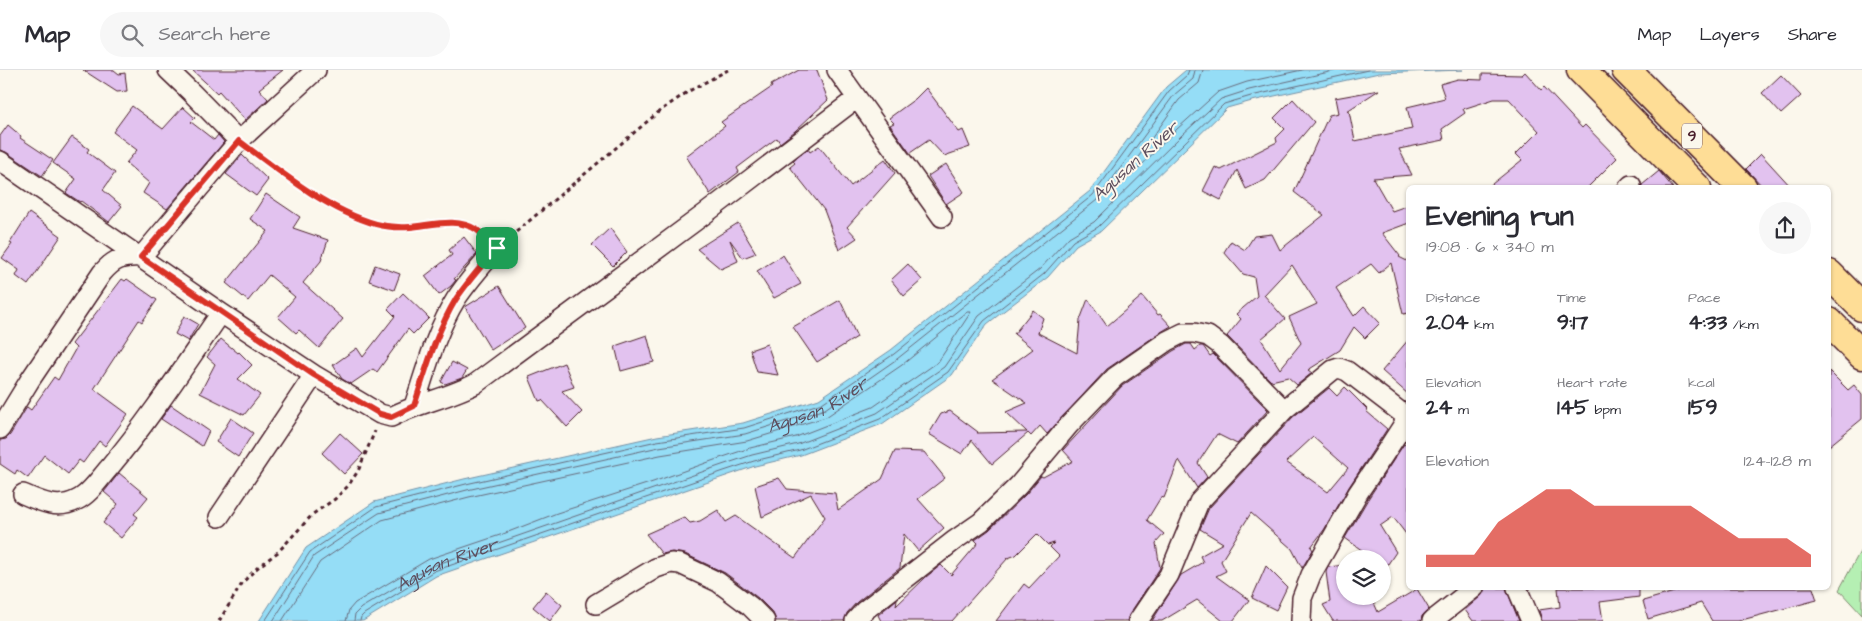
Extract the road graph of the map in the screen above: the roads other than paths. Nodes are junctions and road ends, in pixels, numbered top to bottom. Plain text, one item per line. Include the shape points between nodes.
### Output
1 (168, 70) edge
2 (316, 70) edge
3 (837, 70) edge
4 (1581, 70) edge
5 (1634, 78) edge
6 (857, 98) junction
7 (239, 141) junction
8 (0, 161) edge
9 (1694, 185) edge
10 (1740, 185) edge
11 (942, 217) dead end
12 (497, 248) road end
13 (141, 257) junction
14 (1831, 276) edge
15 (1862, 307) edge
16 (221, 313) junction
17 (1831, 324) edge
18 (1862, 355) edge
19 (314, 375) junction
20 (414, 406) junction
21 (1284, 410) junction
22 (1406, 415) edge
23 (1406, 419) edge
24 (0, 429) edge
25 (23, 494) dead end
26 (219, 517) dead end
27 (1471, 590) edge
28 (1518, 590) edge
29 (596, 604) dead end
30 (765, 621) edge
31 (855, 621) edge
32 (1138, 621) edge
33 (1301, 621) edge
34 (1432, 621) edge
35 (1531, 621) edge

1 - 7 street
2 - 7 street
3 - 6 street
4 - 9 highway, 9
5 - 10 highway, 9
6 - 11 street
6 - 20 street via 475,384
7 - 13 street
8 - 13 street
12 - 20 street via 456,300 442,328
13 - 16 street
13 - 24 street via 127,256 112,263 102,274
14 - 15 highway
16 - 19 street
16 - 25 street via 133,439 79,500 64,505 46,504
17 - 18 highway
19 - 20 street via 380,414 391,417
19 - 26 street
21 - 22 street via 1339,368
21 - 31 street via 1220,345 1208,336 1183,333 1115,377 982,522
21 - 32 street via 1199,502 1169,575
23 - 33 street via 1358,493 1311,575 1302,598
27 - 34 street
28 - 35 street
29 - 30 street via 656,568 671,563 718,582

